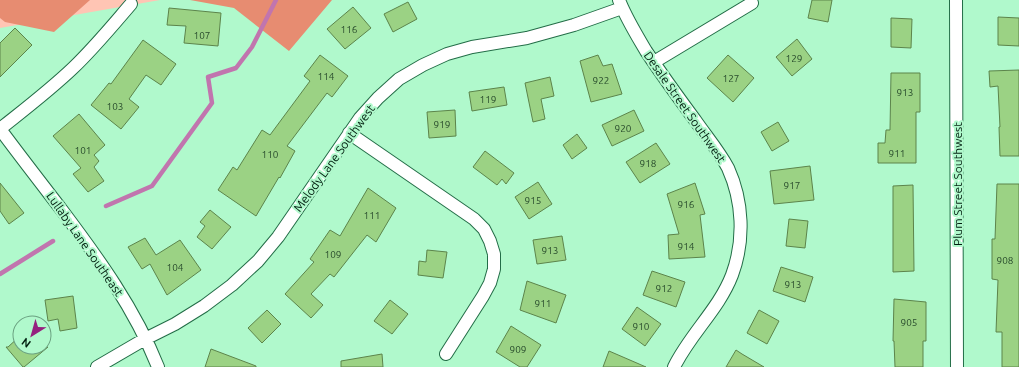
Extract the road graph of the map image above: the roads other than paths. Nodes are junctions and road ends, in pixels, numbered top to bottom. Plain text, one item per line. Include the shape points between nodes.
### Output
1 (956, 0) edge
2 (752, 3) dead end
3 (131, 4) dead end
4 (620, 4) edge
5 (654, 62) junction
6 (0, 129) edge
7 (348, 133) junction
8 (145, 339) junction
9 (446, 354) dead end
10 (97, 367) edge
11 (158, 367) edge
12 (674, 367) edge
13 (957, 367) edge

1 - 13 street, Plum Street Southwest
2 - 5 street
3 - 6 street via 73,68 38,100
4 - 5 street, Desale Street Southwest
4 - 7 street, Melody Lane Southwest via 574,25 527,38 472,47 447,54 423,65 399,79 378,98
5 - 12 street, Desale Street Southwest via 721,157 736,188 740,210 741,233 732,275 723,295
6 - 8 street, Lullaby Lane Southeast via 101,263
7 - 8 street, Melody Lane Southwest via 278,237 258,261 204,306
7 - 9 street via 474,218 490,241 494,254 494,269 490,283
8 - 10 street, Melody Lane Southwest
8 - 11 street, Lullaby Lane Southeast

